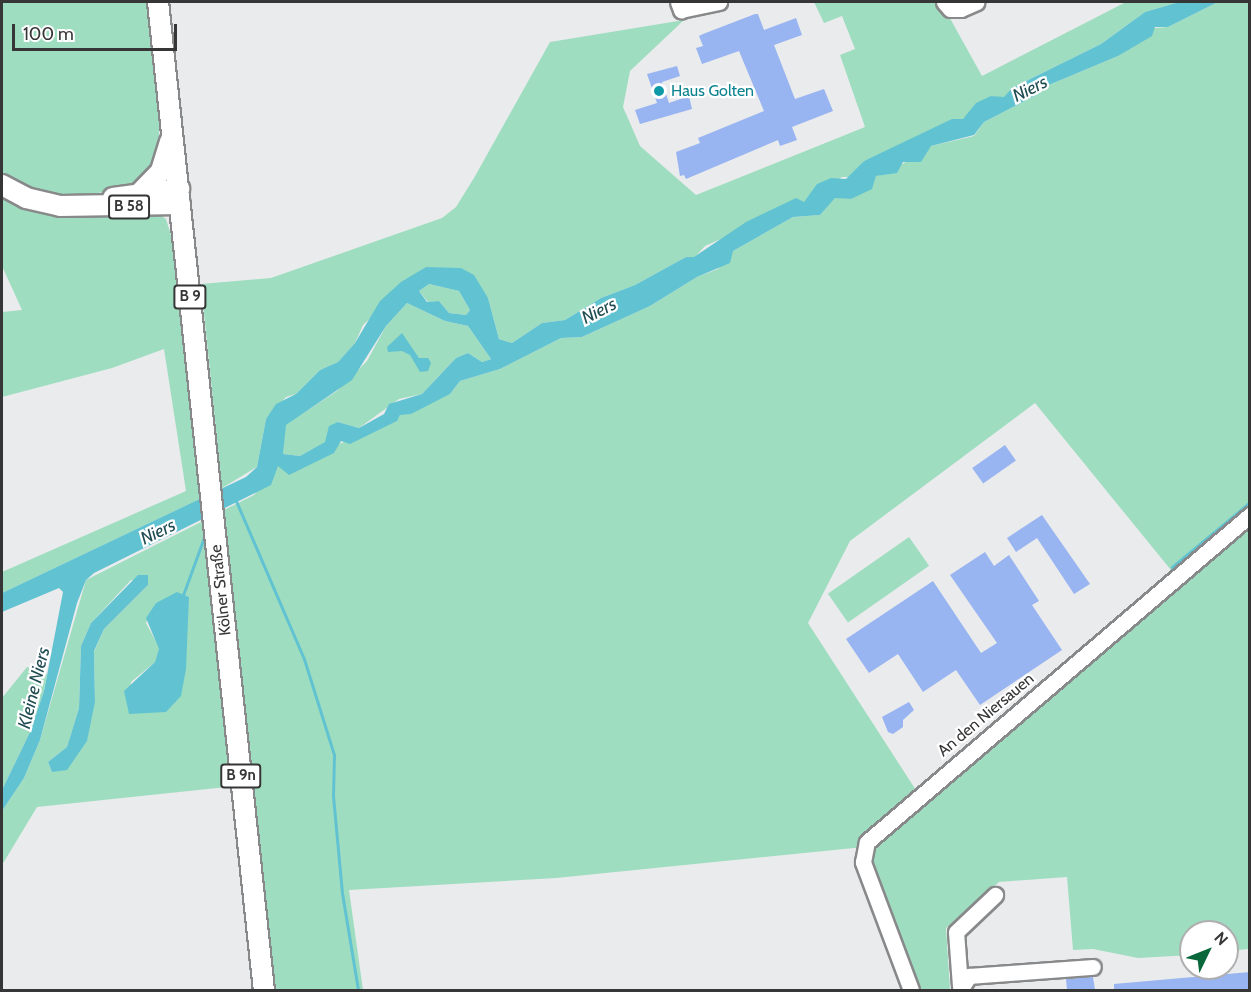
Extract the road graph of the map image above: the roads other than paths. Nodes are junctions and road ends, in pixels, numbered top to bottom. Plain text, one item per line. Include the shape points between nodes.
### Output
1 (158, 2) edge
2 (718, 2) edge
3 (944, 2) edge
4 (977, 2) edge
5 (680, 6) edge
6 (172, 132) junction
7 (2, 185) edge
8 (140, 193) junction
9 (180, 196) junction
10 (78, 206) junction
11 (1250, 515) edge
12 (218, 562) joint
13 (995, 895) dead end
14 (1093, 967) dead end
15 (960, 988) edge
16 (264, 990) edge
17 (911, 990) edge

1 - 6 main road, B 9
2 - 5 street
3 - 4 street via 950,9
6 - 8 main road via 161,171
6 - 9 main road, B 9
7 - 10 main road, B 58 via 43,204
8 - 9 main road, B 58
8 - 10 main road, B 58
9 - 10 main road, B 58
9 - 12 main road, Kölner Straße / B 9
11 - 17 street, An den Niersauen via 867,842 863,862
12 - 16 main road, Kölner Straße / B 9n
13 - 15 street via 956,932
14 - 15 street via 969,976

